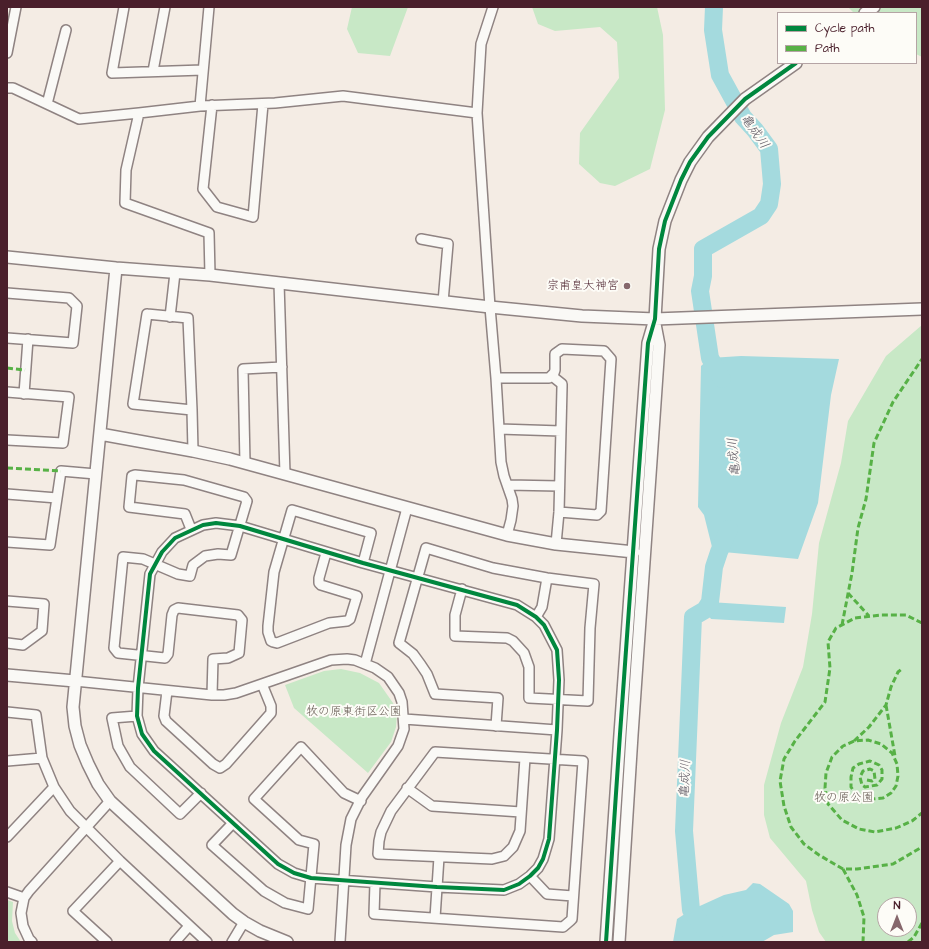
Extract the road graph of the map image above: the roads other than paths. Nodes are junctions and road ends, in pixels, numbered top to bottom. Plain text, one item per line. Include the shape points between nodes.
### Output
1 (16, 7) edge
2 (124, 7) edge
3 (165, 7) edge
4 (209, 7) edge
5 (493, 7) edge
6 (66, 30) dead end
7 (7, 53) edge
8 (795, 64) edge
9 (203, 70) junction
10 (153, 71) junction
11 (7, 88) edge
12 (47, 104) junction
13 (264, 104) junction
14 (212, 105) junction
15 (200, 106) junction
16 (139, 113) junction
17 (477, 113) junction
18 (421, 239) dead end
19 (7, 257) edge
20 (116, 268) junction
21 (176, 273) junction
22 (210, 275) junction
23 (280, 283) junction
24 (7, 293) edge
25 (443, 302) junction
26 (490, 307) junction
27 (922, 309) edge
28 (170, 317) junction
29 (655, 319) junction
30 (7, 338) edge
31 (28, 340) junction
32 (282, 367) junction
33 (552, 376) junction
34 (496, 378) junction
35 (7, 392) edge
36 (24, 394) junction
37 (192, 410) junction
38 (499, 429) junction
39 (561, 431) junction
40 (100, 434) junction
41 (7, 440) edge
42 (193, 450) junction
43 (245, 463) junction
44 (96, 474) junction
45 (285, 474) junction
46 (508, 485) junction
47 (559, 486) junction
48 (7, 494) edge
49 (57, 498) junction
50 (407, 508) junction
51 (559, 512) junction
52 (240, 526) junction
53 (191, 529) junction
54 (507, 535) junction
55 (283, 539) junction
56 (7, 542) edge
57 (556, 544) junction
58 (7, 548) edge
59 (326, 552) junction
60 (634, 552) junction
61 (363, 563) junction
62 (155, 565) junction
63 (391, 571) junction
64 (418, 578) junction
65 (547, 578) junction
66 (462, 589) junction
67 (7, 601) edge
68 (536, 617) junction
69 (7, 643) edge
70 (141, 656) junction
71 (366, 664) junction
72 (7, 675) edge
73 (75, 681) junction
74 (262, 684) junction
75 (138, 688) junction
76 (167, 691) junction
77 (212, 695) junction
78 (558, 699) junction
79 (7, 712) edge
80 (137, 716) junction
81 (404, 719) junction
82 (496, 726) junction
83 (557, 730) junction
84 (42, 758) junction
85 (525, 758) junction
86 (554, 760) junction
87 (7, 761) edge
88 (54, 787) junction
89 (407, 788) junction
90 (201, 793) junction
91 (110, 801) junction
92 (361, 801) junction
93 (521, 812) junction
94 (233, 823) junction
95 (86, 828) junction
96 (7, 836) edge
97 (439, 857) junction
98 (120, 861) junction
99 (530, 876) junction
100 (311, 878) junction
101 (344, 881) junction
102 (375, 883) junction
103 (437, 887) junction
104 (7, 892) edge
105 (573, 896) junction
106 (24, 898) junction
107 (435, 918) junction
108 (244, 922) junction
109 (189, 926) junction
110 (32, 942) edge
111 (107, 942) edge
112 (175, 942) edge
113 (207, 942) edge
114 (232, 942) edge
115 (287, 942) edge
116 (340, 942) edge
117 (606, 942) edge
118 (619, 942) edge

1 - 7 street
2 - 10 street via 112,73
3 - 10 street
4 - 9 street
5 - 17 street via 481,44
6 - 12 street
8 - 29 street via 732,111 690,162 665,221 660,249
9 - 10 street
9 - 15 street
11 - 12 street via 13,88
12 - 16 street via 79,119
13 - 14 street
13 - 14 street via 253,217 218,207 203,189
13 - 17 street via 343,96
14 - 15 street
15 - 16 street
16 - 22 street via 126,170 125,203 209,233
17 - 26 street
18 - 25 street via 448,244
19 - 20 street
20 - 21 street
20 - 40 street
21 - 22 street
21 - 28 street
22 - 23 street
23 - 25 street
23 - 32 street
24 - 31 street via 69,298 76,306 73,343
25 - 26 street
26 - 29 street via 582,316
26 - 34 street
27 - 29 street
28 - 37 street via 188,318
28 - 37 street via 147,314 134,404
29 - 60 street via 648,343
29 - 118 street via 659,345
30 - 31 street
31 - 36 street
32 - 43 street via 243,369
32 - 45 street
33 - 34 street via 546,379
33 - 39 street via 562,384
33 - 51 street via 555,370 555,354 562,349 604,351 612,359 601,511 597,514
34 - 38 street
35 - 36 street
36 - 41 street via 69,397 63,444
37 - 42 street
38 - 39 street
38 - 46 street via 501,462
39 - 47 street
40 - 42 street
40 - 44 street
42 - 43 street
43 - 45 street
44 - 49 street via 61,471
44 - 73 street
45 - 50 street
46 - 47 street
46 - 54 street via 513,506
47 - 51 street
48 - 49 street
49 - 56 street via 50,545
50 - 54 street
50 - 63 street
51 - 57 street
52 - 53 street via 216,524
52 - 53 street via 247,501 244,497 184,480 135,474 132,476 130,507 184,514
52 - 55 street
52 - 62 street via 231,555 205,556 193,565 190,576
53 - 62 street via 175,538 162,552
54 - 57 street
55 - 59 street
55 - 59 street via 274,572 268,626 273,642 277,643 329,623 350,620 357,596 319,583
55 - 61 street via 292,510 371,533
56 - 58 street
57 - 60 street
59 - 61 street
60 - 117 street
61 - 63 street
62 - 70 street via 150,574
62 - 70 street via 143,559 123,557 114,648 118,653
63 - 64 street
63 - 71 street
64 - 65 street via 426,548 493,568
64 - 66 street
64 - 82 street via 399,643 422,665 435,694 498,698
65 - 68 street via 542,607
65 - 78 street via 594,584 588,701
66 - 68 street via 517,605
66 - 78 street via 455,615 455,636 507,638 514,641 524,653 529,668 528,698
67 - 69 street via 44,604 42,631 23,645
68 - 78 street via 544,625 557,650
70 - 75 street
70 - 77 street via 165,658 168,654 172,615 178,608 238,615 242,620 239,653 228,658 213,659
71 - 74 street via 347,659 331,660
71 - 81 street via 383,672 394,685 402,702
72 - 73 street
73 - 75 street
73 - 91 street via 73,707 80,745 98,784
74 - 76 street via 271,706 270,714 220,768 166,721 164,716
74 - 77 street via 236,693
75 - 76 street
75 - 80 street
76 - 77 street
78 - 83 street
79 - 84 street via 36,715
80 - 90 street via 142,734 154,751
80 - 90 street via 112,718 118,746 130,767 180,814
81 - 82 street
81 - 92 street via 404,729 398,746
82 - 83 street
83 - 86 street
84 - 87 street
84 - 88 street
85 - 86 street
85 - 89 street via 434,752
85 - 93 street
86 - 99 street via 548,844 538,868
86 - 105 street via 583,762
88 - 95 street via 70,811
88 - 96 street
89 - 93 street via 432,806
89 - 97 street via 385,821 378,854
90 - 94 street
91 - 95 street
91 - 108 street
92 - 100 street via 344,793 301,748 254,799 299,840 314,844
92 - 101 street via 351,819 346,845
93 - 97 street via 520,831 516,842 504,856 492,859
94 - 100 street via 278,864 294,874
94 - 100 street via 212,845 264,891 285,903 308,909
95 - 98 street
95 - 106 street
97 - 103 street
98 - 109 street
98 - 111 street via 73,911
99 - 103 street via 504,890
99 - 105 street via 547,894
100 - 101 street
101 - 102 street
101 - 116 street
102 - 103 street
102 - 107 street via 374,914
103 - 107 street
104 - 106 street
105 - 107 street via 572,919 563,927
106 - 110 street via 21,914 23,926 28,939
108 - 114 street
108 - 115 street
109 - 112 street
109 - 113 street

